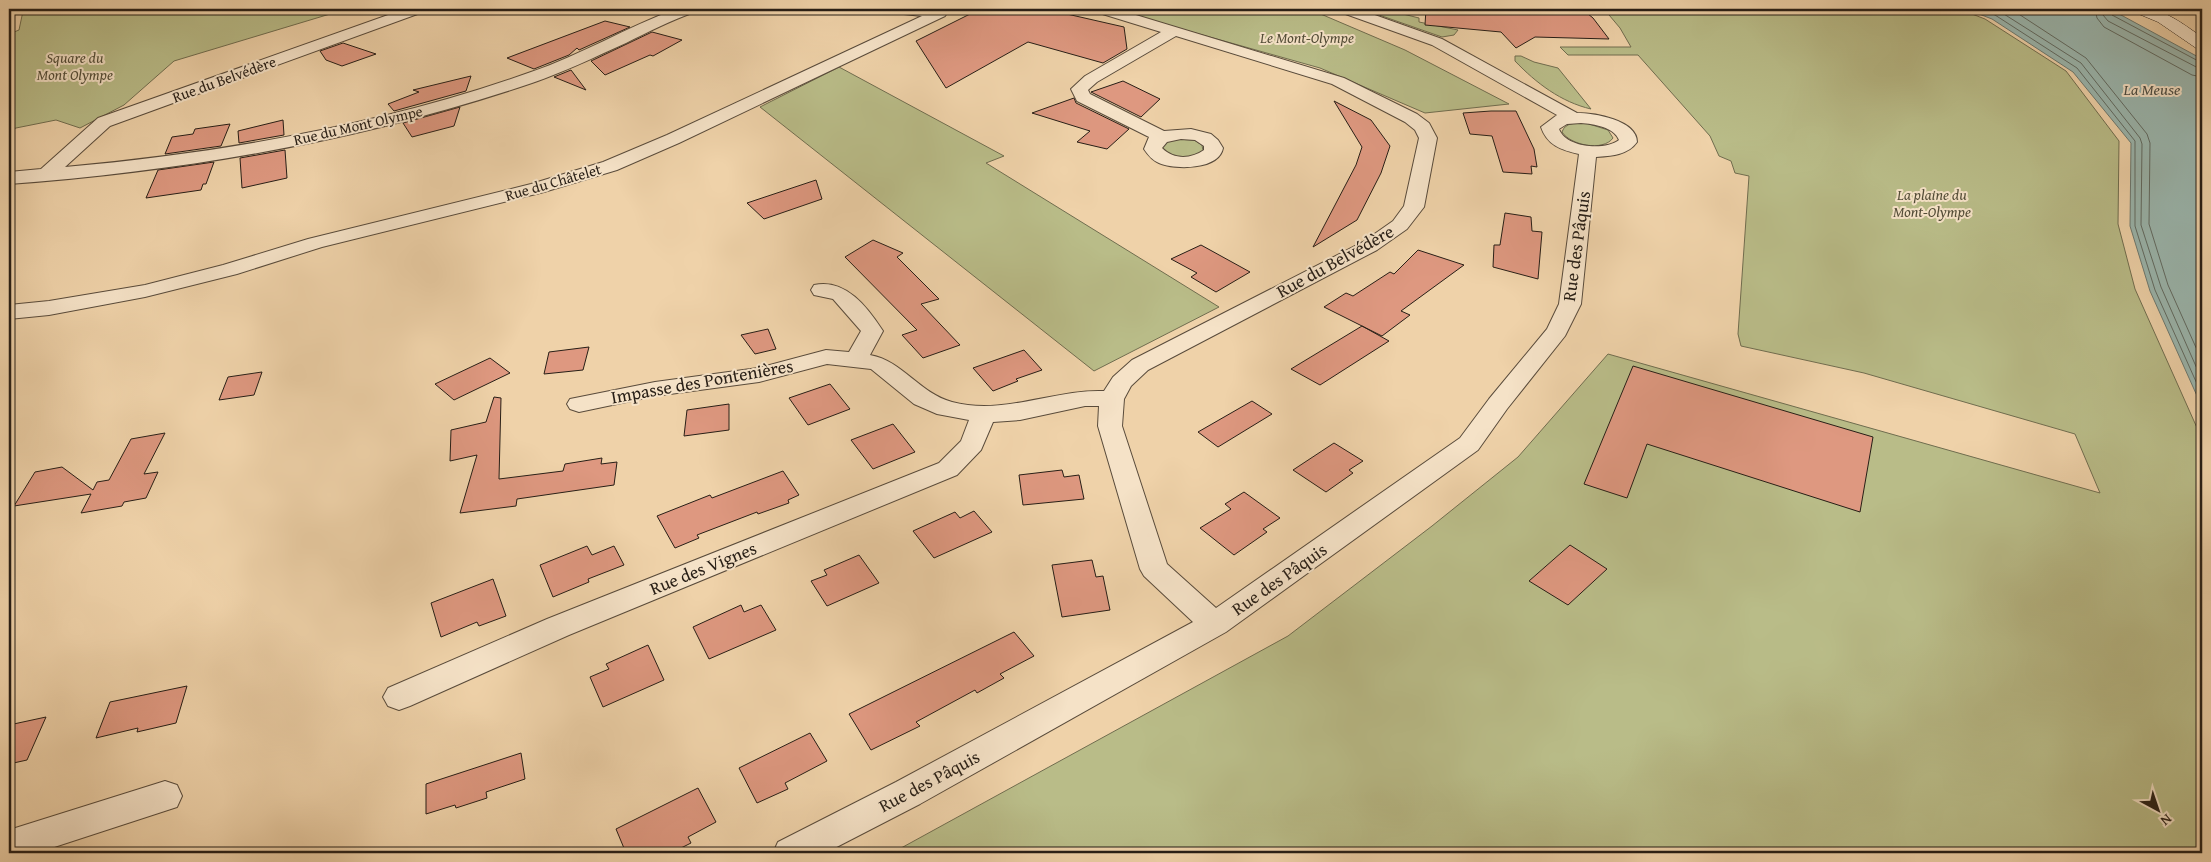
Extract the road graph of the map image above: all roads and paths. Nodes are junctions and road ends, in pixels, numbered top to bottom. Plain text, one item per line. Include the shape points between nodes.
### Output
1 (418, 9) edge
2 (690, 9) edge
3 (894, 9) edge
4 (1101, 9) edge
5 (1345, 9) edge
6 (2140, 9) edge
7 (945, 11) edge
8 (1175, 30) junction
9 (2202, 44) edge
10 (1574, 118) junction
11 (1162, 137) dead end
12 (1588, 151) junction
13 (46, 175) junction
14 (9, 178) edge
15 (822, 290) dead end
16 (9, 312) edge
17 (856, 359) junction
18 (1112, 400) junction
19 (579, 404) dead end
20 (983, 414) junction
21 (1214, 624) junction
22 (399, 696) dead end
23 (165, 796) dead end
24 (9, 846) edge
25 (791, 853) edge

1 - 13 street, Rue du Belvédère via 104,122
2 - 13 street, Rue du Mont Olympe via 526,79 401,116 246,149
3 - 7 street
4 - 8 street, Rue du Belvédère
5 - 10 street via 1437,42
6 - 9 street
7 - 16 street, Rue du Châtelet via 610,166 145,291
8 - 11 street via 1079,89 1082,97
8 - 18 street, Rue du Belvédère via 1338,81 1411,118 1423,127 1428,138 1414,207 1400,225 1370,246 1140,365 1121,382
10 - 12 street via 1555,122 1550,132 1563,144
10 - 12 street via 1606,122 1628,137 1628,142 1618,149
12 - 21 street, Rue des Pâquis via 1570,304 1557,331 1469,444
13 - 14 street, Rue du Mont Olympe
15 - 17 street via 840,294 872,331
17 - 19 street, Impasse des Pontenières via 826,357 759,375 656,389
17 - 20 street, Impasse des Pontenières via 878,363 923,399 946,409
18 - 20 street, Impasse des Pontenières via 1085,398 1020,412
18 - 21 street, Rue du Belvédère via 1110,426 1154,569
20 - 22 street, Rue des Vignes via 972,444 948,469 567,623
21 - 25 street, Rue des Pâquis via 917,788
23 - 24 street

